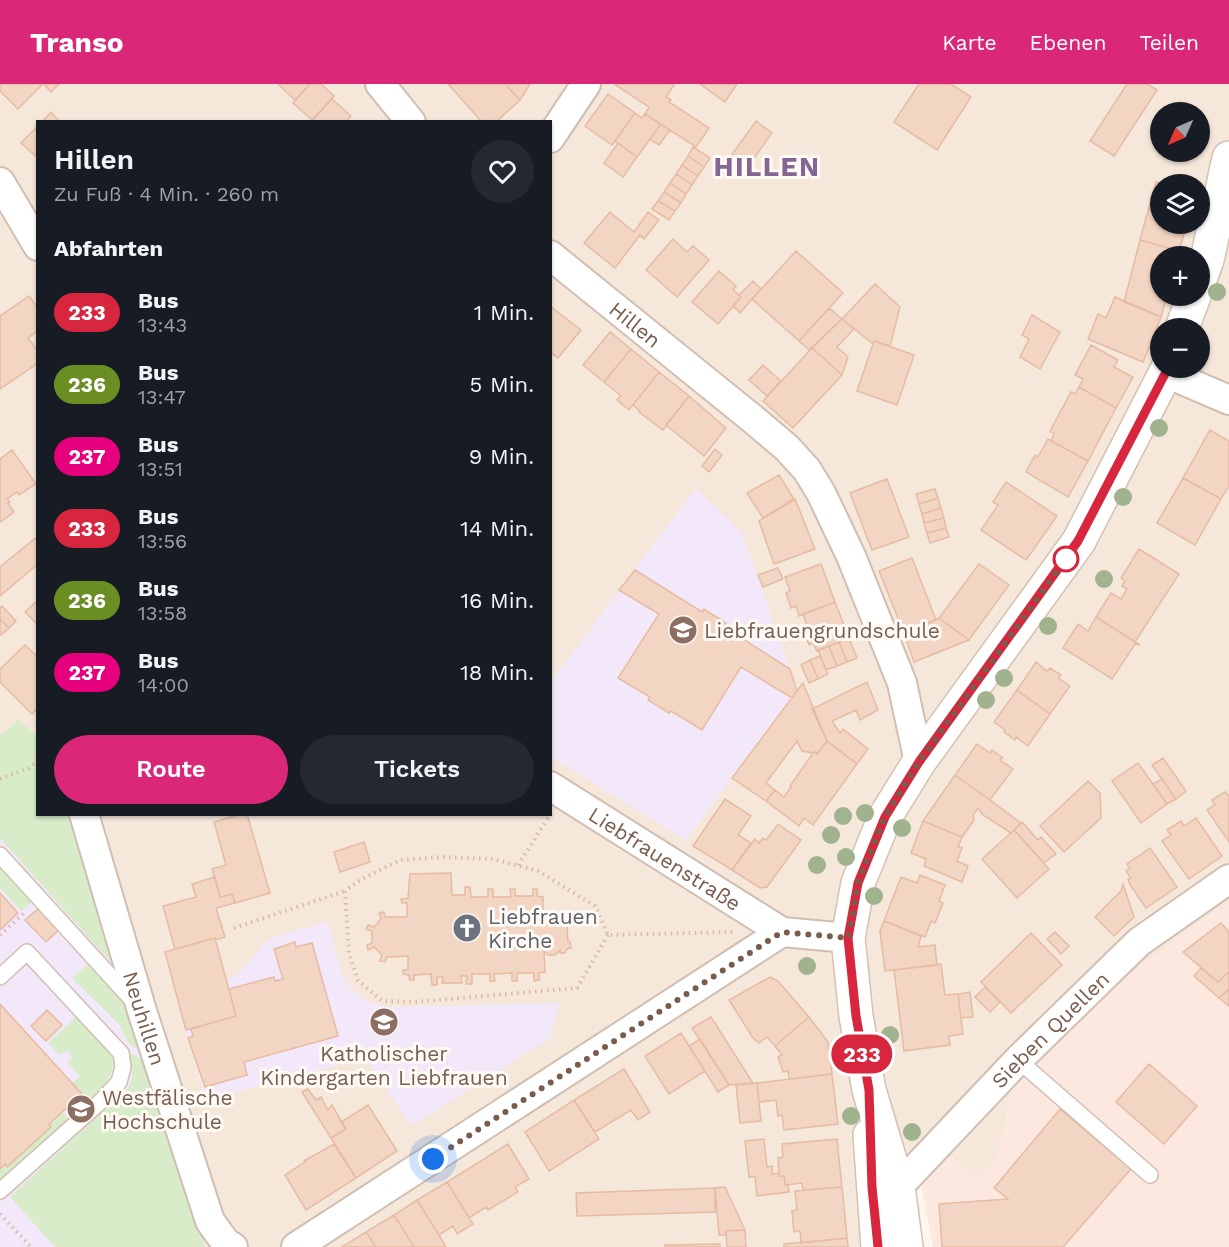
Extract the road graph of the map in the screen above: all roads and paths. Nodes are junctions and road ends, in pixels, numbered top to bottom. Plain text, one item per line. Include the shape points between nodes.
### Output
1 (380, 84) edge
2 (585, 84) edge
3 (409, 120) edge
4 (552, 135) edge
5 (1229, 158) edge
6 (0, 182) edge
7 (36, 243) edge
8 (1210, 246) edge
9 (552, 257) edge
10 (1163, 378) edge
11 (1184, 378) edge
12 (1229, 400) edge
13 (919, 762) junction
14 (36, 763) edge
15 (0, 780) edge
16 (557, 790) edge
17 (85, 816) edge
18 (543, 816) edge
19 (0, 855) edge
20 (518, 865) junction
21 (345, 891) junction
22 (1224, 891) edge
23 (39, 898) junction
24 (234, 928) dead end
25 (717, 932) dead end
26 (782, 932) junction
27 (0, 935) edge
28 (608, 935) junction
29 (848, 938) junction
30 (0, 977) edge
31 (142, 1011) junction
32 (1018, 1060) junction
33 (869, 1090) junction
34 (1150, 1175) dead end
35 (898, 1187) junction
36 (0, 1191) edge
37 (0, 1214) edge
38 (31, 1247) edge
39 (233, 1247) edge
40 (296, 1247) edge
41 (878, 1247) edge
42 (906, 1247) edge

1 - 3 street
2 - 4 street
5 - 8 main road
6 - 7 street
9 - 13 street, Hillen via 762,427 807,470 851,556 902,683
10 - 13 main road via 1078,541
11 - 12 street
13 - 29 main road via 885,817 858,883
14 - 15 path
16 - 26 street, Liebfrauenstraße
17 - 31 street, Neuhillen
18 - 20 path
19 - 23 lane
20 - 21 path via 493,859 400,860
20 - 28 path via 538,871 595,906
21 - 24 path
21 - 28 path via 349,954 358,980 382,1000 414,1002 577,988
22 - 32 street, Sieben Quellen via 1139,942
23 - 27 path
23 - 31 lane
25 - 28 path
26 - 29 street
26 - 40 street
29 - 33 main road
30 - 36 lane via 27,952 121,1053 123,1067 120,1082
31 - 39 street, Neuhillen via 210,1221
32 - 34 lane
32 - 35 street, Sieben Quellen
33 - 35 main road
33 - 41 main road
35 - 42 main road
37 - 38 path

